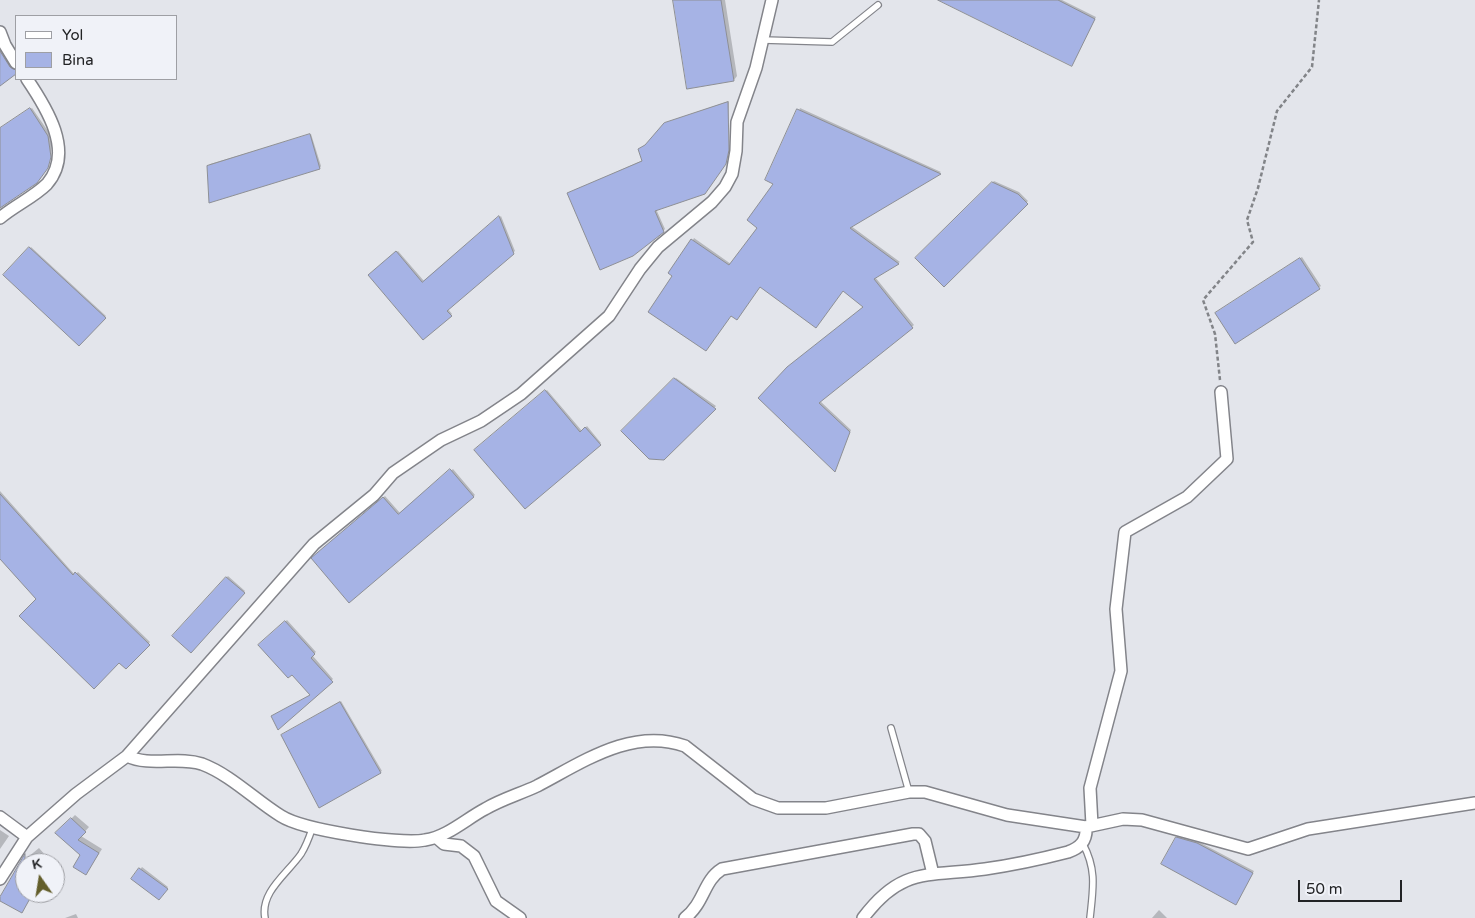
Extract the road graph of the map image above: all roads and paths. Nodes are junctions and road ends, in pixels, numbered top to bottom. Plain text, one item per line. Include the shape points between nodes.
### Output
1 (772, 0) edge
2 (1319, 0) edge
3 (878, 5) dead end
4 (0, 32) edge
5 (763, 40) junction
6 (15, 62) edge
7 (28, 80) edge
8 (0, 218) edge
9 (1221, 392) joint
10 (891, 728) dead end
11 (127, 756) junction
12 (909, 792) junction
13 (1475, 803) edge
14 (0, 816) edge
15 (1089, 826) junction
16 (312, 829) junction
17 (26, 837) junction
18 (437, 838) junction
19 (1082, 844) junction
20 (933, 874) junction
21 (0, 879) edge
22 (265, 918) edge
23 (520, 918) edge
24 (685, 918) edge
25 (863, 918) edge
26 (1090, 918) edge

1 - 5 street
2 - 9 path via 1312,67 1277,111 1247,220 1253,242 1202,300 1215,334
3 - 5 lane via 832,42
4 - 6 street
5 - 11 street via 736,122 732,174 712,202 658,248 640,268 609,316 521,394 480,421 441,440 393,473 374,495 314,544
7 - 8 street via 50,118 58,165 45,186
9 - 15 street via 1227,459 1187,496 1125,532 1116,609 1121,671 1090,788
10 - 12 lane
11 - 16 street via 140,760 182,760 205,766 280,816
11 - 17 street
12 - 15 street via 925,792 1007,815
12 - 18 street via 842,806 778,808 752,799 686,746 667,740 647,739 583,761 486,808
13 - 15 street via 1308,829 1248,849 1142,820 1123,819
14 - 17 street
15 - 19 street
16 - 18 street via 406,841
16 - 22 lane via 300,856 268,894
17 - 21 street
18 - 23 street via 444,844 461,846 474,856 496,901
19 - 20 street via 1076,850 1044,859
19 - 26 lane via 1090,858 1094,880
20 - 24 street via 923,837 919,834 903,836 722,869 710,880 700,905
20 - 25 street via 913,878 891,888

